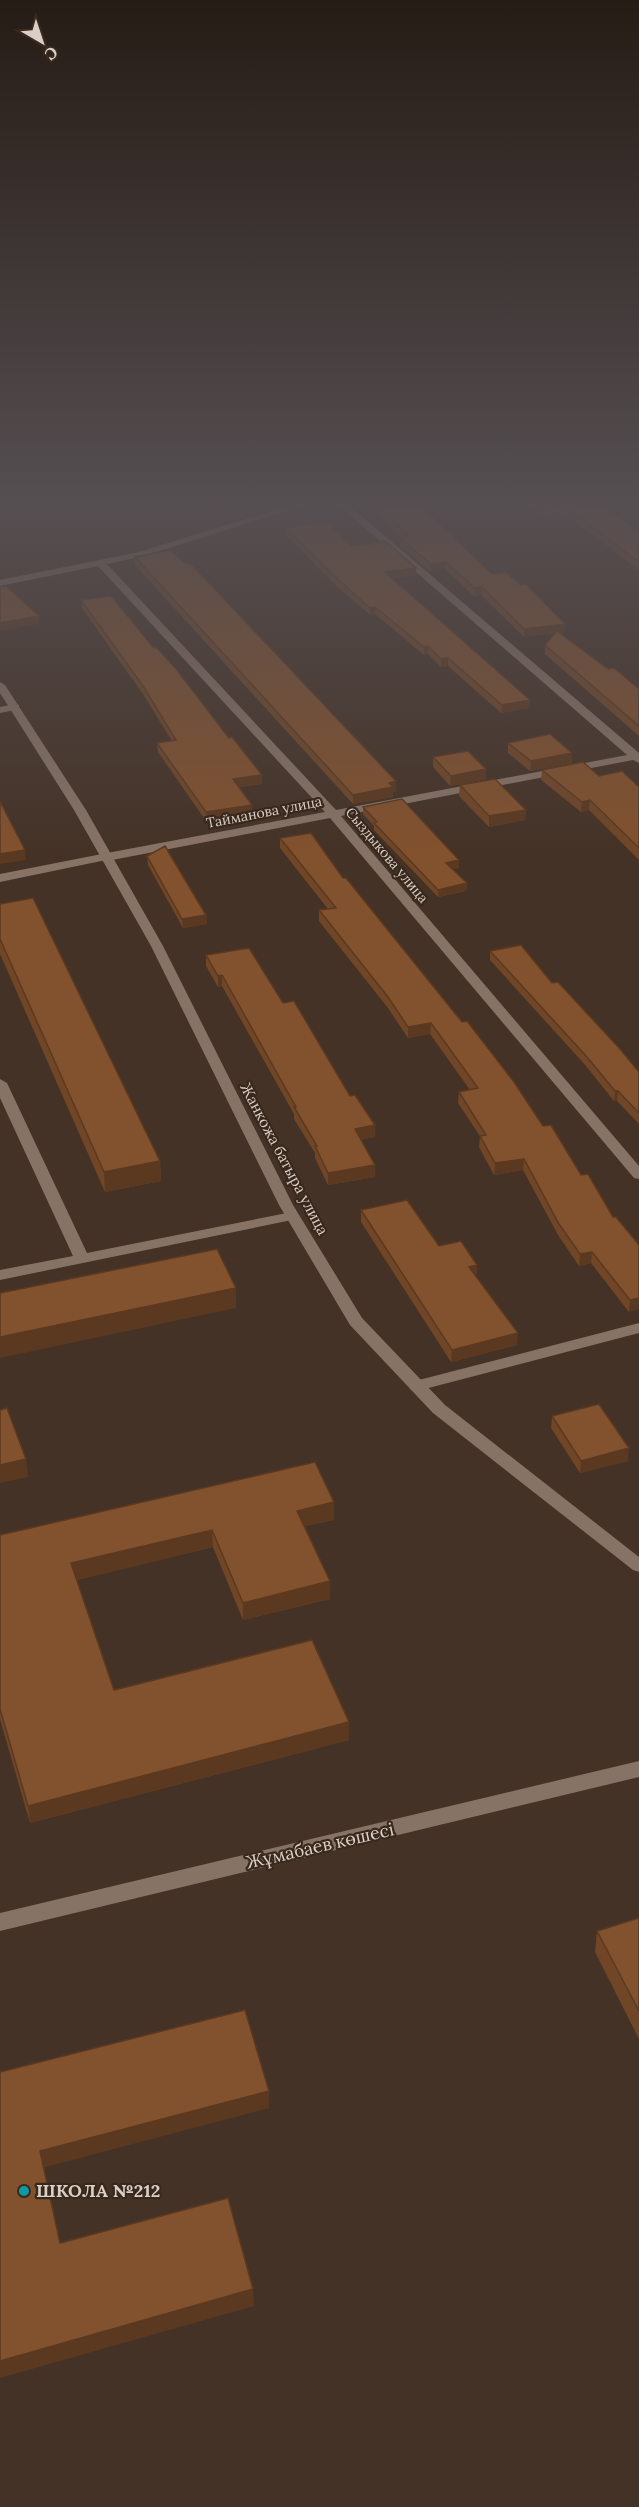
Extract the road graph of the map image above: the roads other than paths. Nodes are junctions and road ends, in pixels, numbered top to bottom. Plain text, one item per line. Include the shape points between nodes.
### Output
1 (152, 618) edge
2 (475, 618) edge
3 (0, 685) edge
4 (7, 709) edge
5 (638, 758) edge
6 (333, 814) junction
7 (107, 857) junction
8 (0, 878) edge
9 (0, 1083) edge
10 (639, 1175) edge
11 (292, 1216) junction
12 (82, 1259) junction
13 (0, 1275) edge
14 (639, 1328) edge
15 (417, 1386) junction
16 (639, 1566) edge
17 (639, 1769) edge
18 (0, 1923) edge

1 - 6 street, Сыздыкова улица
2 - 5 street
3 - 4 street, Жанкожа батыра улица
4 - 7 street, Жанкожа батыра улица via 80,810
5 - 6 street, Тайманова улица
6 - 7 street, Тайманова улица
6 - 10 street, Сыздыкова улица
7 - 8 street, Тайманова улица
7 - 11 street, Жанкожа батыра улица via 157,946
9 - 12 street
11 - 12 street
11 - 15 street, Жанкожа батыра улица via 356,1321
12 - 13 street
14 - 15 street
15 - 16 street, Жанкожа батыра улица via 439,1409
17 - 18 street, Жұмабаев көшесі

